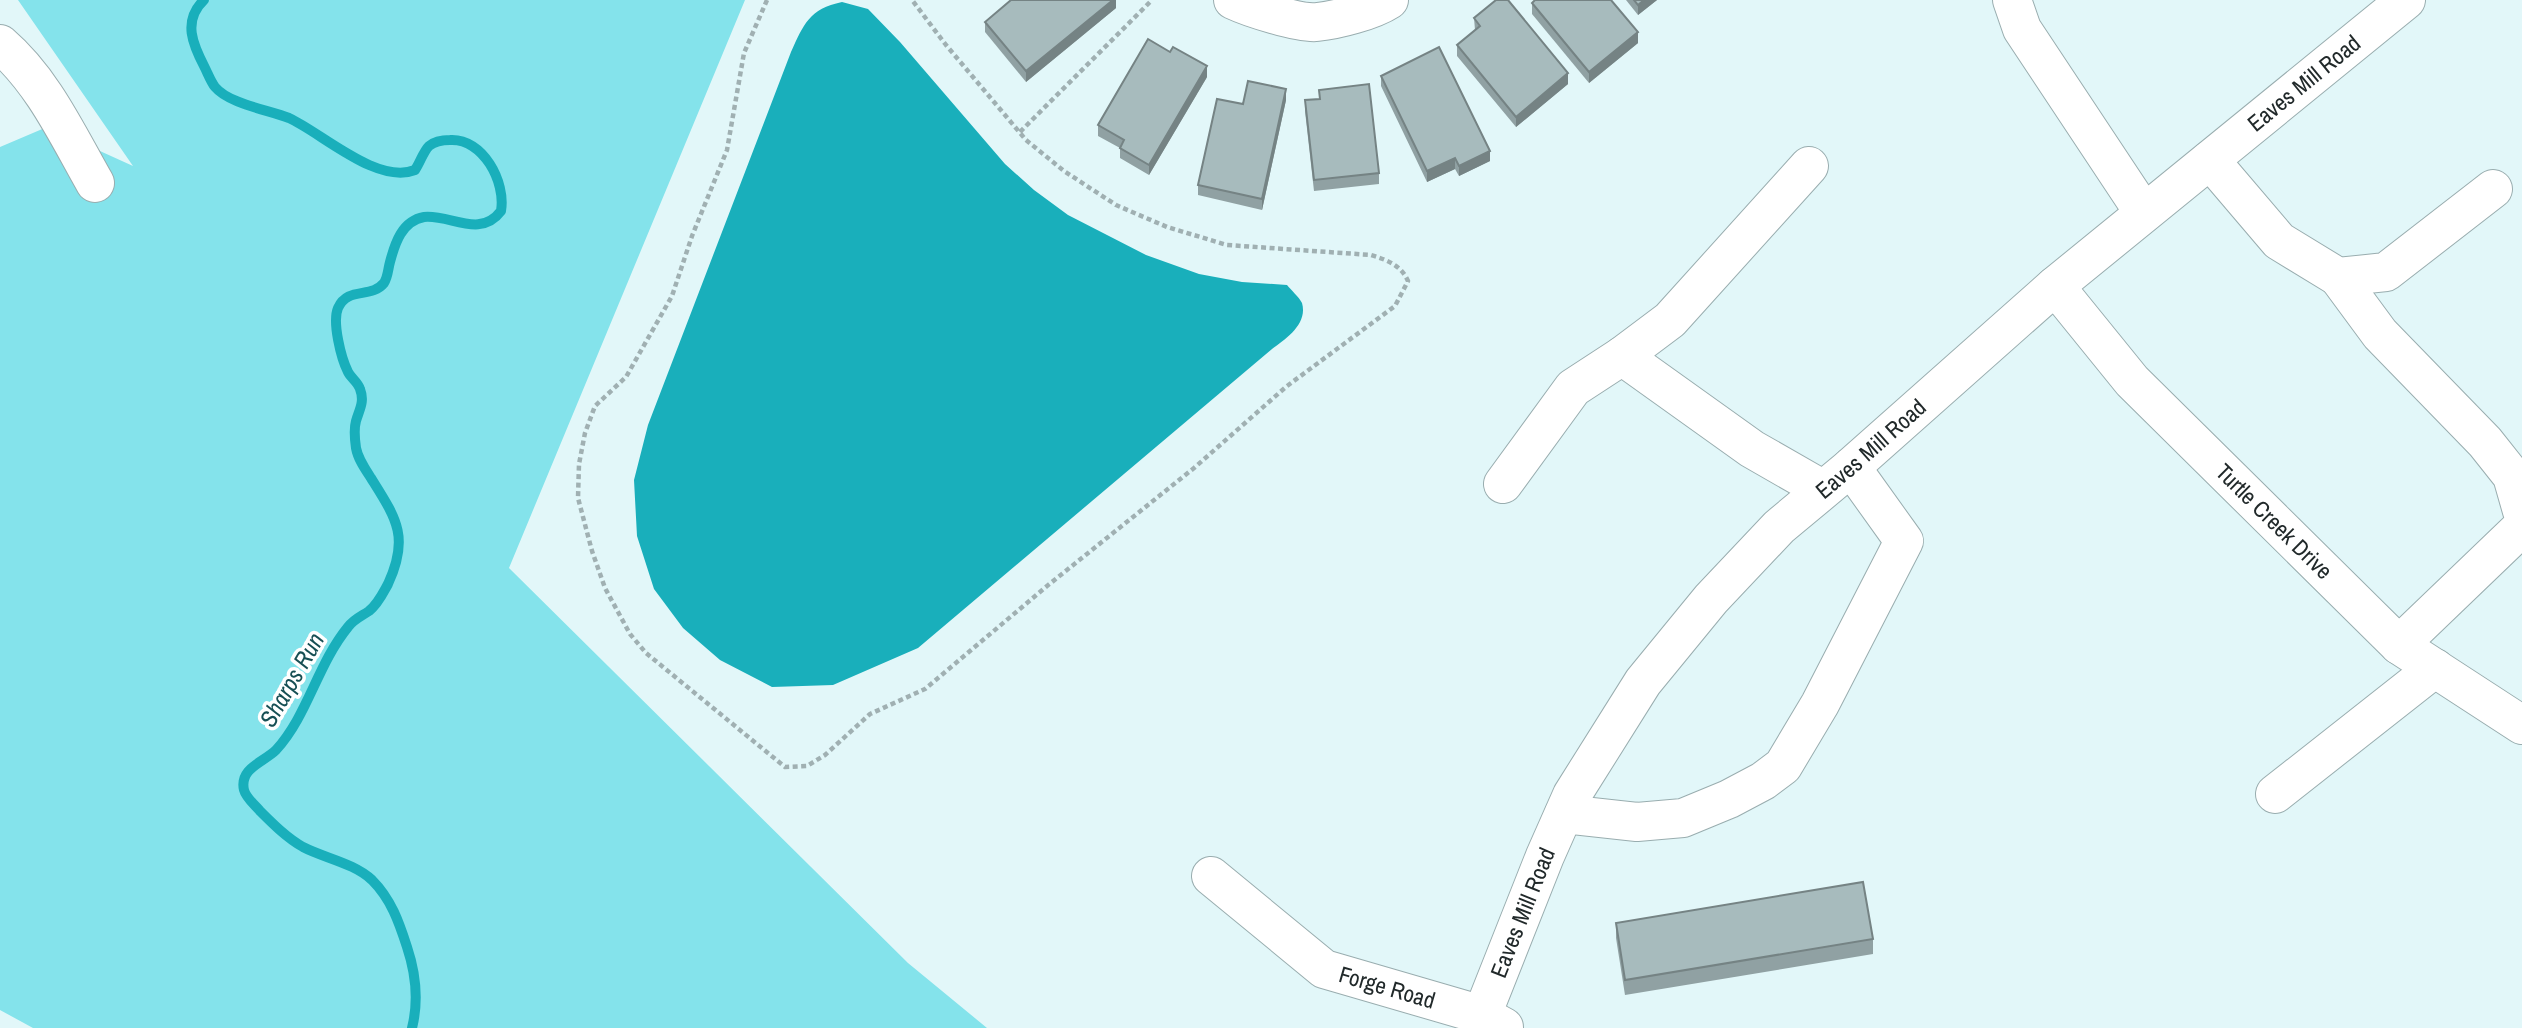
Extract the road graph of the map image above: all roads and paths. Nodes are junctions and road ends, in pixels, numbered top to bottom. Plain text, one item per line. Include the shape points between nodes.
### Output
1 (767, 0) edge
2 (912, 0) edge
3 (1152, 0) edge
4 (1233, 0) edge
5 (1389, 0) edge
6 (2012, 0) edge
7 (2406, 0) edge
8 (0, 44) edge
9 (1020, 132) junction
10 (2210, 160) junction
11 (1809, 166) dead end
12 (95, 183) dead end
13 (2493, 189) dead end
14 (2144, 213) junction
15 (2338, 277) junction
16 (2054, 286) junction
17 (1622, 356) junction
18 (1836, 478) junction
19 (1503, 484) dead end
20 (2522, 511) edge
21 (2522, 527) edge
22 (2399, 645) junction
23 (2435, 668) junction
24 (2522, 725) edge
25 (2275, 794) dead end
26 (1564, 814) junction
27 (1211, 876) dead end
28 (1494, 1021) edge

1 - 9 path via 744,53 727,150 672,296 626,377 595,406 579,464 578,498 605,588 630,634 646,653 785,767 807,766 870,714 925,689 1287,386 1395,306 1408,281 1389,261 1371,255 1227,245 1167,227 1116,205 1065,171
2 - 9 path
3 - 9 path
4 - 5 street via 1314,23
6 - 14 street via 2022,29
7 - 10 street, Eaves Mill Road
8 - 12 street via 39,85
10 - 14 street, Eaves Mill Road
10 - 15 street via 2279,241
11 - 17 street via 1670,320
13 - 15 street via 2386,272
14 - 16 street, Eaves Mill Road
15 - 20 street via 2380,334 2486,442 2512,476
16 - 18 street, Eaves Mill Road
16 - 22 street, Turtle Creek Drive via 2132,381
17 - 18 street via 1752,449
17 - 19 street via 1573,388
18 - 26 street, Eaves Mill Road via 1779,527 1719,590 1643,682
18 - 26 street via 1904,541 1783,766 1741,793 1683,818 1637,822
21 - 22 street
22 - 23 street, Turtle Creek Drive
23 - 24 street, Turtle Creek Drive
23 - 25 street
26 - 28 street, Eaves Mill Road via 1545,856
27 - 28 street, Forge Road via 1324,969

